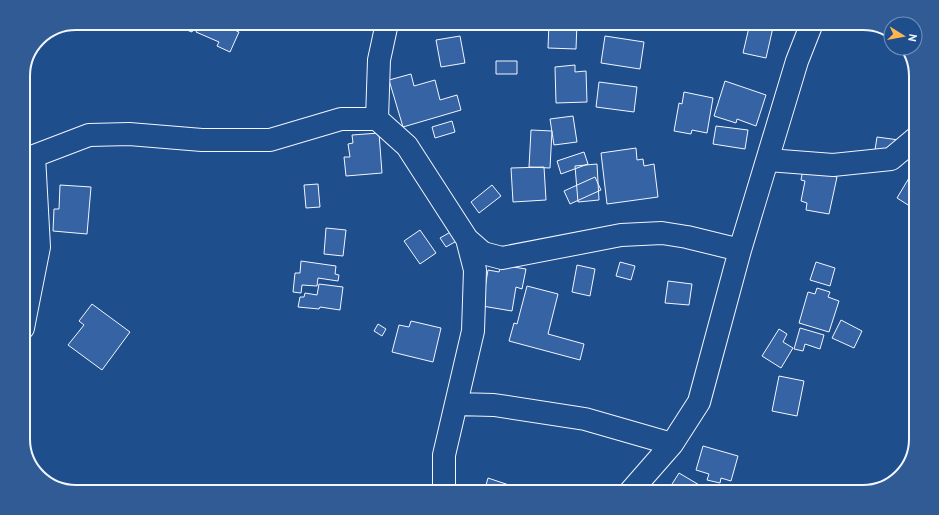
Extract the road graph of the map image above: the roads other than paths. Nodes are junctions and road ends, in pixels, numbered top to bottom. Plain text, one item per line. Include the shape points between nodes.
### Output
1 (385, 30) edge
2 (809, 30) edge
3 (377, 119) junction
4 (909, 144) edge
5 (30, 156) edge
6 (768, 160) junction
7 (30, 173) edge
8 (467, 239) junction
9 (740, 250) junction
10 (30, 292) edge
11 (456, 404) junction
12 (672, 444) junction
13 (444, 485) edge
14 (636, 485) edge

1 - 3 street via 379,60
2 - 6 street via 797,61
3 - 5 street via 341,119 270,140 202,140 129,134 89,135
3 - 8 street via 407,146
4 - 6 street via 891,159 833,165
6 - 9 street
7 - 10 street via 39,246
8 - 9 street via 483,253 502,258 621,235 662,233
8 - 11 street via 475,270 474,331
9 - 12 street via 699,402
11 - 12 street via 494,405 585,419
11 - 13 street via 444,455
12 - 14 street

